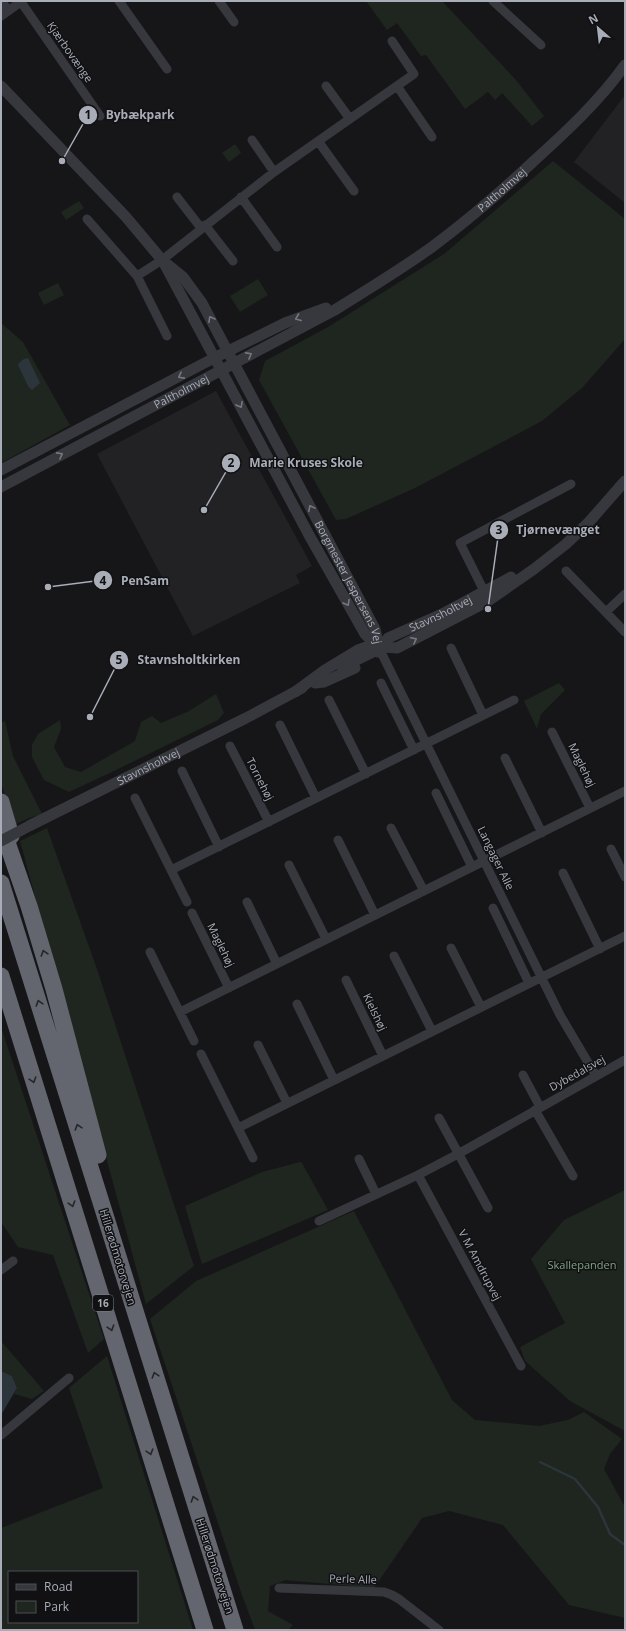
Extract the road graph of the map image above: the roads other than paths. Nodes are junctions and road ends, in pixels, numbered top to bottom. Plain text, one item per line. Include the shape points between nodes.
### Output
1 (2, 1) edge
2 (119, 1) edge
3 (219, 1) edge
4 (493, 1) edge
5 (21, 2) edge
6 (5, 13) edge
7 (234, 22) dead end
8 (392, 41) dead end
9 (541, 45) dead end
10 (625, 65) edge
11 (167, 69) dead end
12 (1, 86) edge
13 (326, 86) dead end
14 (397, 86) junction
15 (100, 116) dead end
16 (350, 119) junction
17 (432, 137) dead end
18 (252, 140) dead end
19 (318, 141) junction
20 (274, 172) junction
21 (354, 191) dead end
22 (177, 197) dead end
23 (241, 197) junction
24 (87, 219) dead end
25 (203, 226) junction
26 (277, 247) dead end
27 (162, 260) junction
28 (233, 261) dead end
29 (137, 276) junction
30 (360, 294) junction
31 (167, 336) dead end
32 (228, 351) junction
33 (214, 358) junction
34 (235, 363) junction
35 (221, 371) junction
36 (36, 452) junction
37 (43, 465) junction
38 (1, 470) edge
39 (625, 481) edge
40 (571, 484) dead end
41 (1, 487) edge
42 (566, 571) dead end
43 (625, 594) edge
44 (487, 596) junction
45 (606, 612) junction
46 (625, 632) edge
47 (379, 648) junction
48 (451, 648) dead end
49 (381, 683) dead end
50 (295, 692) junction
51 (329, 700) dead end
52 (514, 700) dead end
53 (483, 715) junction
54 (280, 724) dead end
55 (552, 732) dead end
56 (427, 743) junction
57 (230, 746) dead end
58 (414, 750) junction
59 (505, 758) dead end
60 (182, 771) dead end
61 (366, 774) junction
62 (625, 791) edge
63 (436, 793) dead end
64 (135, 798) dead end
65 (316, 798) junction
66 (1, 802) edge
67 (590, 808) junction
68 (269, 822) junction
69 (1, 825) edge
70 (391, 828) dead end
71 (542, 833) junction
72 (338, 840) dead end
73 (1, 841) edge
74 (219, 846) junction
75 (611, 849) dead end
76 (484, 861) junction
77 (289, 866) dead end
78 (472, 867) junction
79 (171, 870) junction
80 (563, 873) dead end
81 (625, 877) edge
82 (1, 883) edge
83 (424, 891) junction
84 (187, 902) dead end
85 (247, 902) dead end
86 (30, 906) junction
87 (493, 908) dead end
88 (192, 913) dead end
89 (375, 915) junction
90 (625, 936) edge
91 (326, 939) junction
92 (451, 948) dead end
93 (600, 948) junction
94 (150, 952) dead end
95 (394, 956) dead end
96 (277, 964) junction
97 (1, 976) edge
98 (542, 977) junction
99 (346, 980) dead end
100 (529, 983) junction
101 (229, 988) junction
102 (1, 1000) edge
103 (297, 1004) dead end
104 (481, 1007) junction
105 (180, 1012) junction
106 (432, 1031) junction
107 (194, 1041) dead end
108 (258, 1045) dead end
109 (25, 1052) junction
110 (201, 1054) dead end
111 (383, 1056) junction
112 (625, 1060) edge
113 (523, 1075) dead end
114 (596, 1076) junction
115 (334, 1080) junction
116 (287, 1104) junction
117 (538, 1109) junction
118 (439, 1118) dead end
119 (238, 1128) junction
120 (458, 1154) junction
121 (253, 1158) dead end
122 (359, 1159) dead end
123 (418, 1175) junction
124 (573, 1176) dead end
125 (376, 1194) junction
126 (102, 1204) junction
127 (488, 1208) dead end
128 (319, 1221) dead end
129 (13, 1261) dead end
130 (1, 1270) edge
131 (521, 1366) dead end
132 (69, 1378) dead end
133 (1, 1435) edge
134 (279, 1588) dead end
135 (205, 1630) edge
136 (235, 1630) edge
137 (439, 1630) edge

1 - 6 street, Kjærbovænge
2 - 11 street
3 - 7 street
4 - 9 street
5 - 6 street, Kjærbovænge
5 - 15 street, Kjærbovænge
8 - 14 street via 414,74
10 - 30 street, Paltholmvej via 574,124 510,183 431,247
12 - 27 street, Borgmester Jespersens Vej via 126,217
13 - 16 street
14 - 16 street
14 - 17 street
16 - 19 street
18 - 20 street
19 - 20 street
19 - 21 street
20 - 23 street
22 - 25 street
23 - 25 street
23 - 26 street
24 - 29 street
25 - 27 street
25 - 28 street
27 - 29 street
32 -> 27 street, Borgmester Jespersens Vej via 202,303 183,277
27 - 33 street, Borgmester Jespersens Vej
29 - 31 street
30 -> 32 street, Paltholmvej via 285,324
34 -> 30 street, Paltholmvej
32 - 33 street, Paltholmvej
32 - 34 street, Borgmester Jespersens Vej
33 - 35 street, Borgmester Jespersens Vej
33 -> 36 street, Paltholmvej
34 - 35 street, Paltholmvej
47 -> 34 street, Borgmester Jespersens Vej via 375,629
37 -> 35 street, Paltholmvej
35 -> 47 street, Borgmester Jespersens Vej via 365,634
36 - 37 street
36 - 38 street, Paltholmvej
37 - 41 street, Paltholmvej
39 - 44 street, Stavnsholtvej via 598,510
40 - 44 street via 460,543
42 - 45 street
43 - 45 street
44 - 47 street, Stavnsholtvej via 388,638
45 - 46 street
47 - 50 street, Stavnsholtvej via 369,646 358,650
47 - 50 street, Stavnsholtvej via 376,656 366,663
47 - 56 street, Langager Alle
48 - 53 street
49 - 58 street
50 - 73 street, Stavnsholtvej, bridge
51 - 61 street
52 - 53 street
53 - 56 street
54 - 65 street
55 - 67 street, Maglehøj
56 - 58 street
56 - 76 street, Langager Alle
57 - 68 street, Tornehøj
58 - 61 street
59 - 71 street
60 - 74 street
61 - 65 street
62 - 67 street
63 - 78 street
64 - 79 street
65 - 68 street
66 - 86 highway
67 - 71 street
68 - 74 street
69 - 86 highway
70 - 83 street
71 - 76 street
72 - 89 street
74 - 79 street
75 - 81 street
76 - 78 street
76 - 98 street, Langager Alle
77 - 91 street
78 - 83 street
79 - 84 street
80 - 93 street
126 -> 82 highway, Hillerødmotorvejen / 16
83 - 89 street
85 - 96 street
126 -> 86 highway via 109,1197
87 - 100 street
88 - 101 street, Maglehøj
89 - 91 street
90 - 93 street
91 - 96 street
92 - 104 street
93 - 98 street
94 - 105 street
95 - 106 street
96 - 101 street
97 - 109 highway, 16
98 - 100 street
98 - 114 street, Langager Alle via 560,1015
99 - 111 street, Kielshøj
100 - 104 street
101 - 105 street
102 - 109 highway via 12,1029
103 - 115 street
104 - 106 street
105 - 107 street
106 - 111 street
108 - 116 street
109 -> 135 highway, 16
110 - 119 street
111 - 115 street
112 - 114 street, Dybedalsvej
113 - 117 street
114 - 117 street, Dybedalsvej
115 - 116 street
116 - 119 street
117 - 120 street, Dybedalsvej
117 - 124 street
118 - 120 street
119 - 121 street
120 - 123 street, Dybedalsvej
120 - 127 street
122 - 125 street
123 - 125 street, Dybedalsvej
123 - 131 street, V M Amdrupvej
125 - 128 street, Dybedalsvej
136 -> 126 highway, Hillerødmotorvejen / 16
129 - 130 street
132 - 133 street
134 - 137 street, Perle Alle via 384,1592 392,1595

